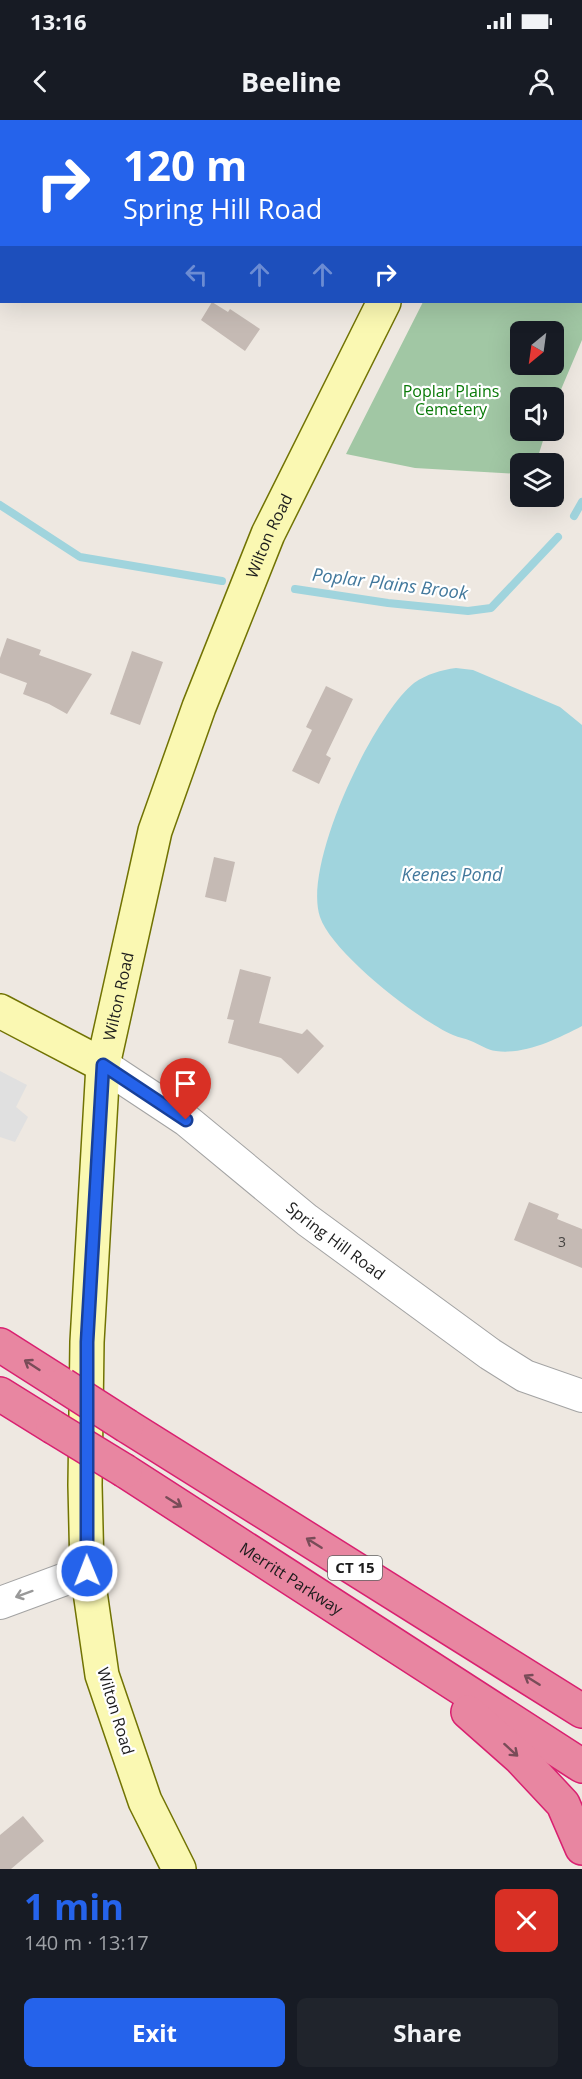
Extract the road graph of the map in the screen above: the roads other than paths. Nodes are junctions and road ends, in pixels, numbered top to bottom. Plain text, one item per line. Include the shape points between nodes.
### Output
1 (384, 303) edge
2 (0, 1011) edge
3 (103, 1065) junction
4 (0, 1345) edge
5 (0, 1394) edge
6 (582, 1396) edge
7 (87, 1571) junction
8 (283, 1571) junction
9 (0, 1603) edge
10 (582, 1711) edge
11 (582, 1766) edge
12 (582, 1848) edge
13 (179, 1869) edge

1 - 3 main road, Wilton Road via 268,534 199,707 155,831
2 - 3 main road
3 - 6 street, Spring Hill Road via 186,1120 308,1220 490,1354 525,1376
3 - 7 main road, Wilton Road via 87,1342
10 -> 4 highway, CT 15, bridge
5 -> 8 highway, Merritt Parkway / CT 15, bridge
7 -> 9 street
7 - 13 main road, Wilton Road via 102,1675 145,1801
8 - 11 highway, Merritt Parkway / CT 15
8 -> 12 highway via 464,1708 520,1758 564,1804

